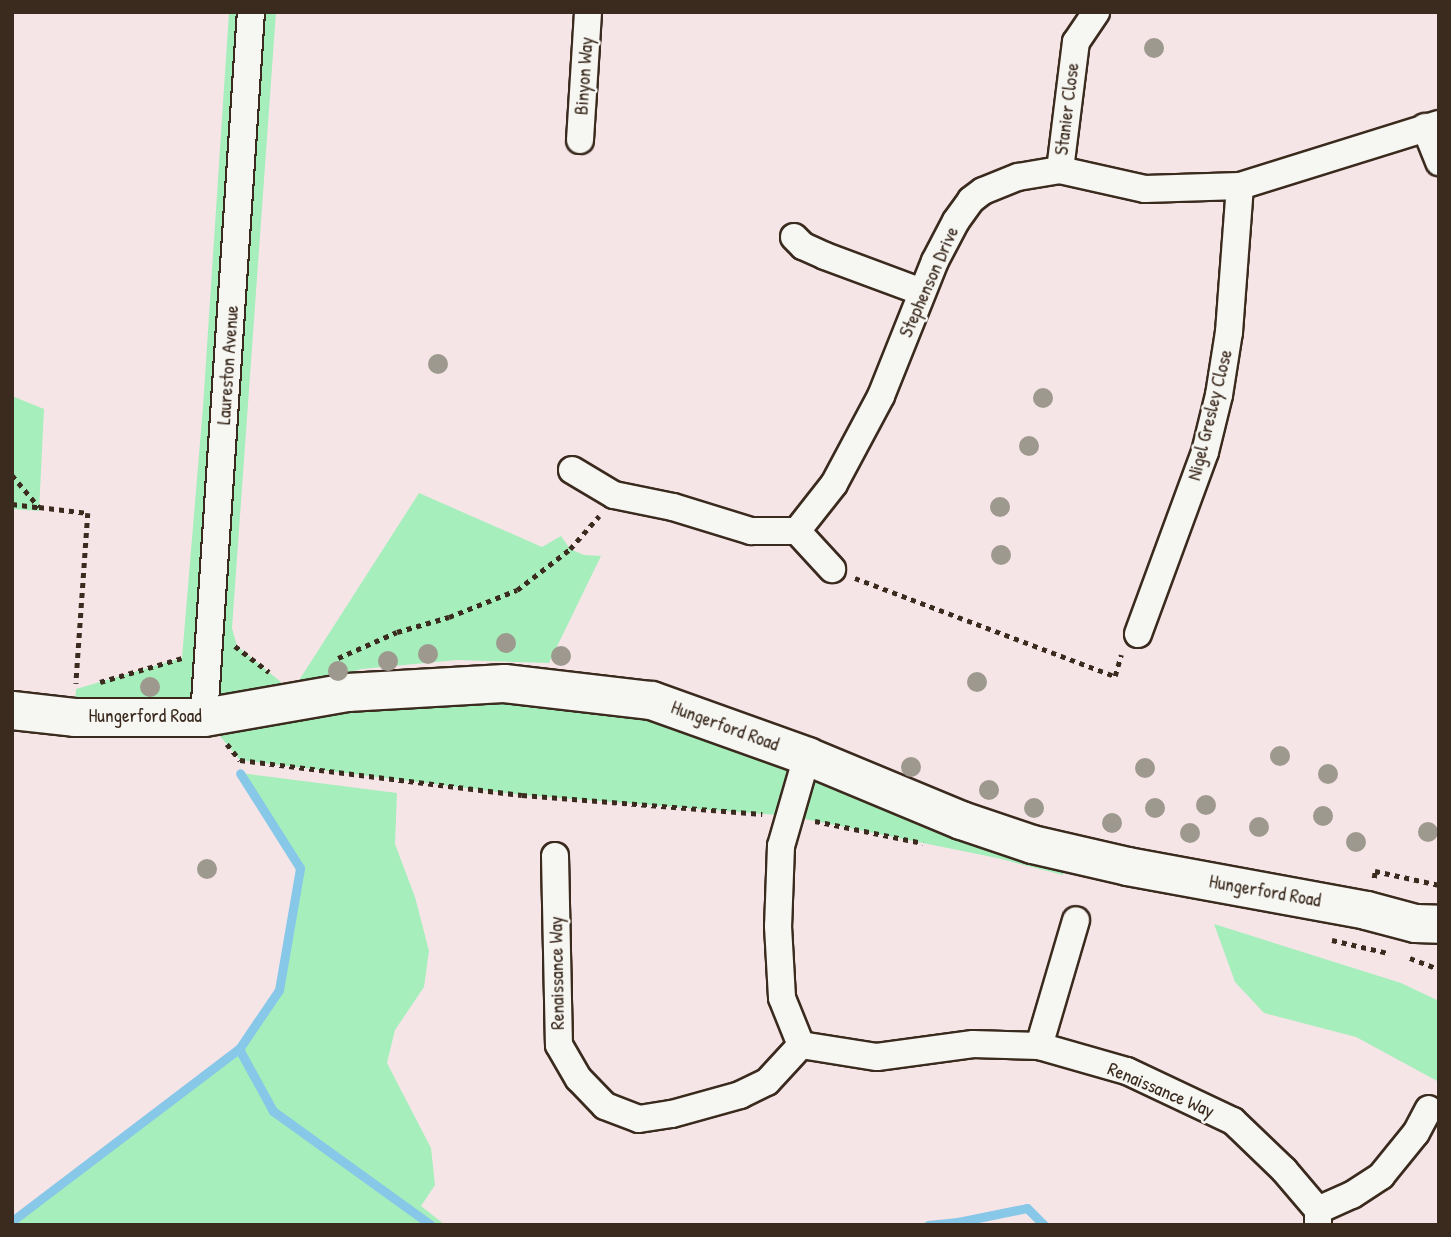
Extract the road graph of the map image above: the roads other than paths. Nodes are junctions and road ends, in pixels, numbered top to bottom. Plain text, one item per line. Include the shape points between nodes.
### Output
1 (251, 12) edge
2 (588, 12) edge
3 (1096, 12) edge
4 (1432, 125) edge
5 (580, 140) dead end
6 (1439, 162) edge
7 (1060, 170) junction
8 (1240, 186) junction
9 (794, 237) dead end
10 (922, 292) junction
11 (572, 470) dead end
12 (797, 531) junction
13 (832, 569) road end
14 (1138, 634) road end
15 (12, 710) edge
16 (204, 717) junction
17 (807, 756) junction
18 (555, 856) dead end
19 (1076, 919) dead end
20 (1431, 928) edge
21 (801, 1045) junction
22 (1039, 1045) junction
23 (1429, 1109) dead end
24 (1318, 1218) edge

1 - 16 street, Laureston Avenue
2 - 5 street, Binyon Way
3 - 7 street, Stanier Close via 1076,43
4 - 6 street
4 - 8 street, Stephenson Drive
7 - 8 street, Stephenson Drive via 1145,189
7 - 10 street, Stephenson Drive via 1018,177 971,200
8 - 14 street, Nigel Gresley Close via 1230,332 1219,395 1205,452
9 - 10 street via 803,246
10 - 12 street, Stephenson Drive via 864,429 834,484
11 - 12 street via 614,495 751,531
12 - 13 street
15 - 16 street, Hungerford Road via 74,717
16 - 17 street, Hungerford Road via 347,692 505,683 651,700
17 - 20 street, Hungerford Road via 949,816 1044,847 1366,910
17 - 21 street via 781,846 778,926 782,998
18 - 21 street, Renaissance Way via 559,1045 579,1079 605,1105 639,1119 740,1095 767,1082
19 - 22 street
21 - 22 street, Renaissance Way via 877,1057 973,1044
22 - 24 street, Renaissance Way via 1127,1071 1233,1121 1284,1170
23 - 24 street, Renaissance Way via 1381,1176

